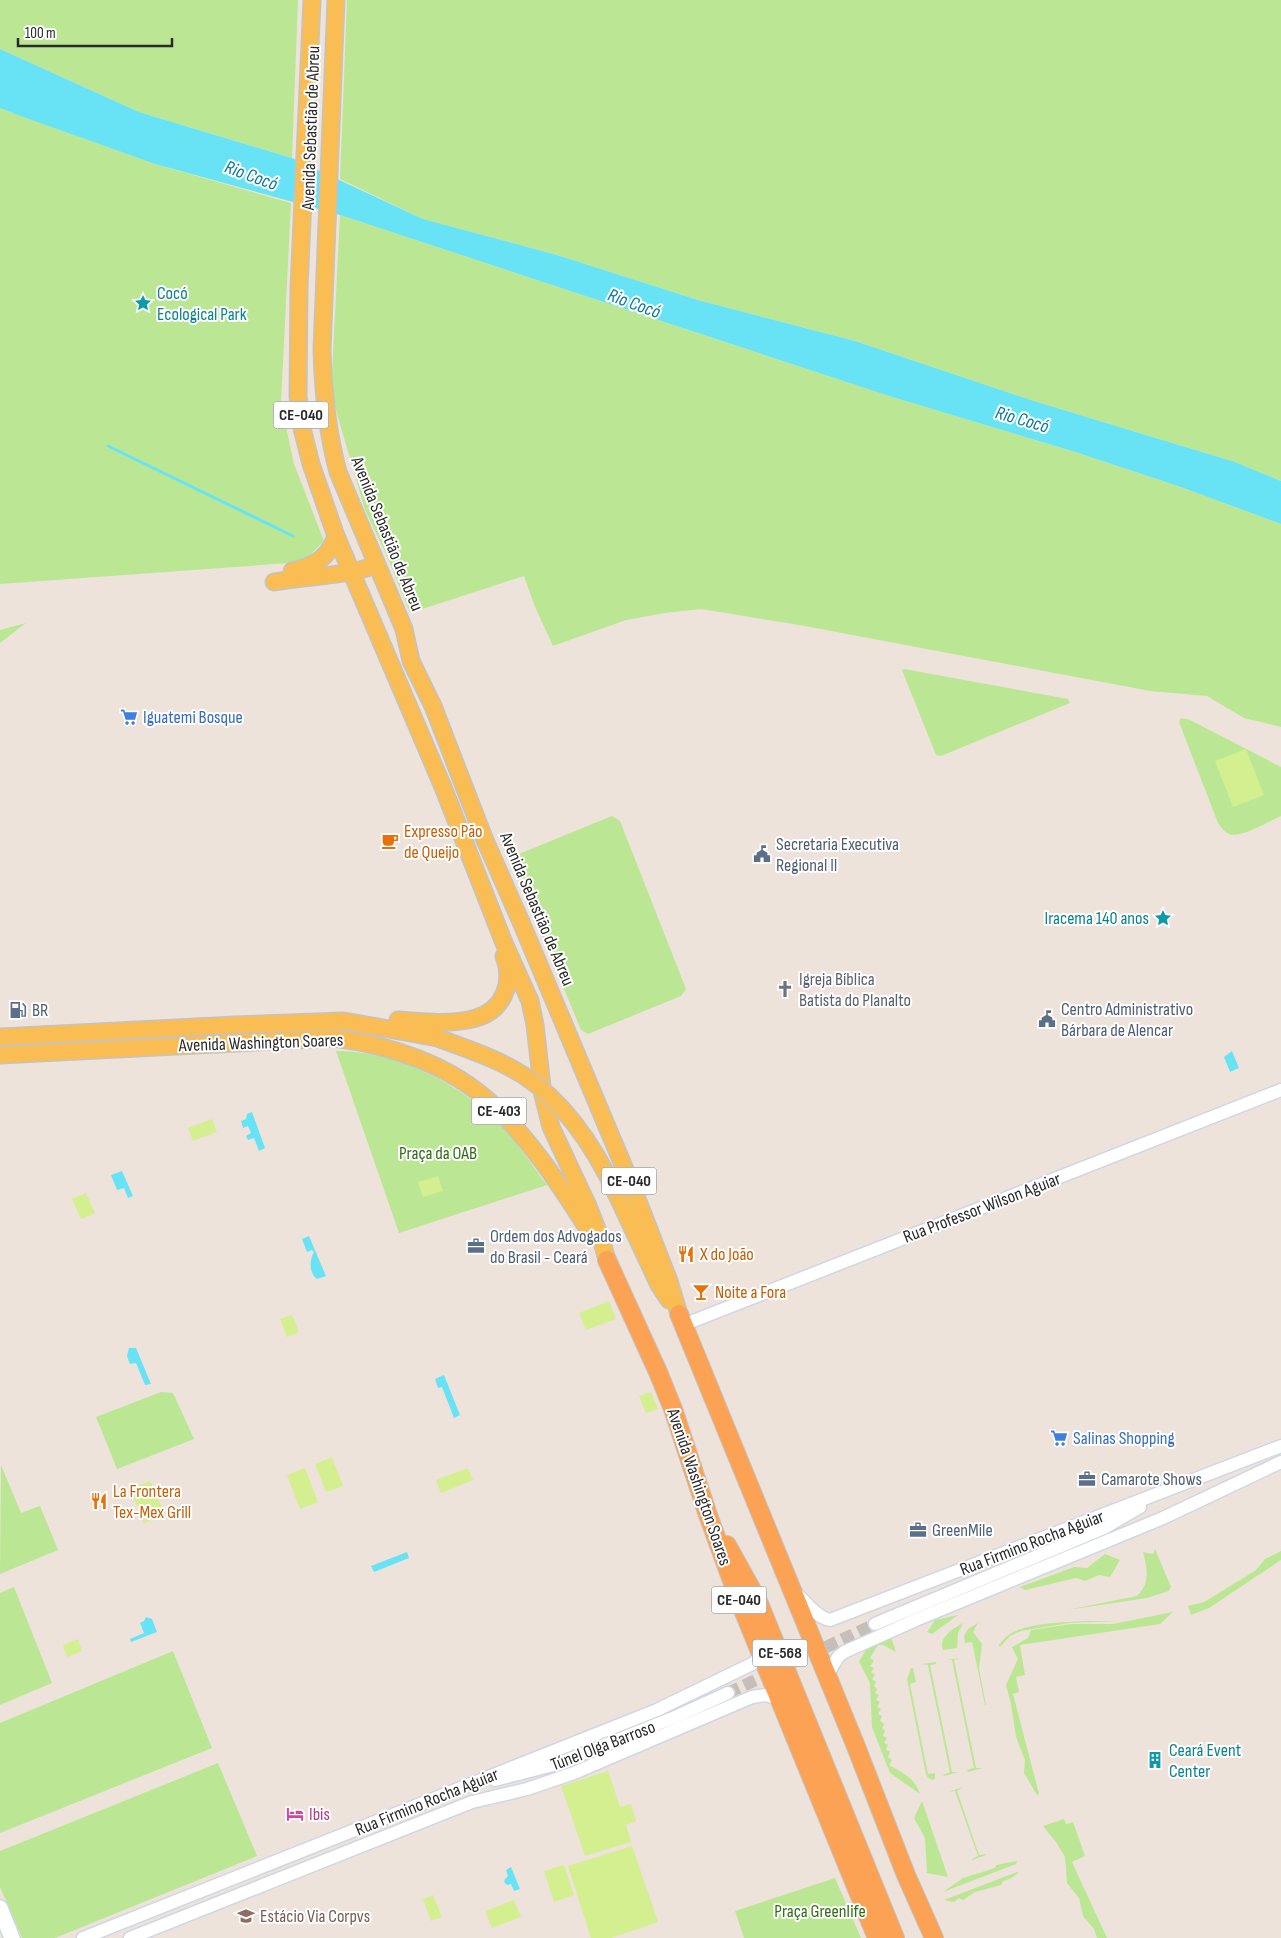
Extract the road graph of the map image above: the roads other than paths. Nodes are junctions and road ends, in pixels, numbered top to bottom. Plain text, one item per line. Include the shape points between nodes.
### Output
1 (312, 0) edge
2 (336, 0) edge
3 (338, 472) junction
4 (336, 536) junction
5 (357, 566) junction
6 (279, 577) junction
7 (362, 597) junction
8 (411, 661) junction
9 (463, 783) junction
10 (442, 787) junction
11 (484, 838) junction
12 (464, 845) junction
13 (504, 943) junction
14 (344, 1021) junction
15 (0, 1037) edge
16 (575, 1049) joint
17 (0, 1055) edge
18 (1281, 1090) edge
19 (607, 1260) junction
20 (681, 1320) junction
21 (1281, 1446) edge
22 (1281, 1462) edge
23 (1160, 1493) junction
24 (708, 1515) junction
25 (791, 1588) junction
26 (875, 1624) tunnel mouth
27 (760, 1651) junction
28 (826, 1677) junction
29 (728, 1693) tunnel mouth
30 (779, 1699) junction
31 (472, 1785) junction
32 (906, 1875) junction
33 (0, 1908) edge
34 (12, 1938) edge
35 (83, 1938) edge
36 (130, 1938) edge
37 (877, 1938) edge
38 (895, 1938) edge
39 (934, 1938) edge
40 (943, 1938) edge

1 - 4 main road, Avenida Sebastião de Abreu / CE-040 via 298,396 311,464
2 - 3 main road, Avenida Sebastião de Abreu / CE-040 via 322,349 323,392
3 - 5 main road via 342,497 361,548
3 - 8 main road, Avenida Sebastião de Abreu / CE-040 via 404,629
4 - 5 main road, Avenida Sebastião de Abreu / CE-040
4 - 6 main road via 331,549 321,560
5 - 6 main road
5 - 7 main road, Avenida Sebastião de Abreu / CE-040
5 - 8 main road
6 - 7 main road via 293,583 340,582
7 - 10 main road, Avenida Sebastião de Abreu / CE-040
8 - 9 main road, Avenida Sebastião de Abreu / CE-040 via 433,706
9 - 10 main road
9 - 11 main road, Avenida Sebastião de Abreu / CE-040
10 - 12 main road, Avenida Sebastião de Abreu / CE-040
11 - 12 main road
11 - 16 main road, Avenida Sebastião de Abreu / CE-040
12 - 13 main road, Avenida Sebastião de Abreu / CE-040
13 - 14 main road via 508,987 500,1002 483,1016 453,1021 416,1022 362,1017
13 - 19 main road, Avenida Washington Soares / CE-040 via 533,1012 541,1088 550,1127 591,1214
14 - 15 main road, Avenida Washington Soares / CE-403
14 - 20 main road, Avenida Washington Soares / CE-403, bridge via 438,1038 494,1059 543,1092 583,1135 598,1158 659,1285
16 - 20 main road, Avenida Washington Soares / CE-040 via 669,1281
17 - 19 main road, Avenida Washington Soares / CE-403 via 334,1038 407,1054 471,1087 502,1113 555,1179
18 - 20 street, Rua Professor Wilson Aguiar
19 - 24 highway, Avenida Washington Soares / CE-040 via 658,1372
20 - 25 highway, Avenida Washington Soares / CE-040
21 - 23 street, Rua Firmino Rocha Aguiar
22 - 28 street, Rua Firmino Rocha Aguiar via 1163,1518 844,1652
23 - 25 street, Rua Firmino Rocha Aguiar via 830,1620 818,1614
23 - 26 street via 1104,1528
24 - 27 highway, Avenida Washington Soares / CE-040
24 - 38 highway, CE-568 via 758,1601
25 - 28 highway, Avenida Washington Soares / CE-040
27 - 30 highway, Avenida Washington Soares / CE-040
27 - 31 street, Rua Firmino Rocha Aguiar via 754,1663 709,1686
28 - 32 highway, Avenida Washington Soares / CE-040
29 - 31 street, Túnel Olga Barroso via 558,1764
30 - 36 street, Rua Firmino Rocha Aguiar via 766,1695 752,1697 574,1774 472,1802
30 - 37 highway, Avenida Washington Soares / CE-040
31 - 35 street, Rua Firmino Rocha Aguiar
32 - 39 highway, Avenida Washington Soares / CE-040
32 - 40 highway
33 - 34 main road

